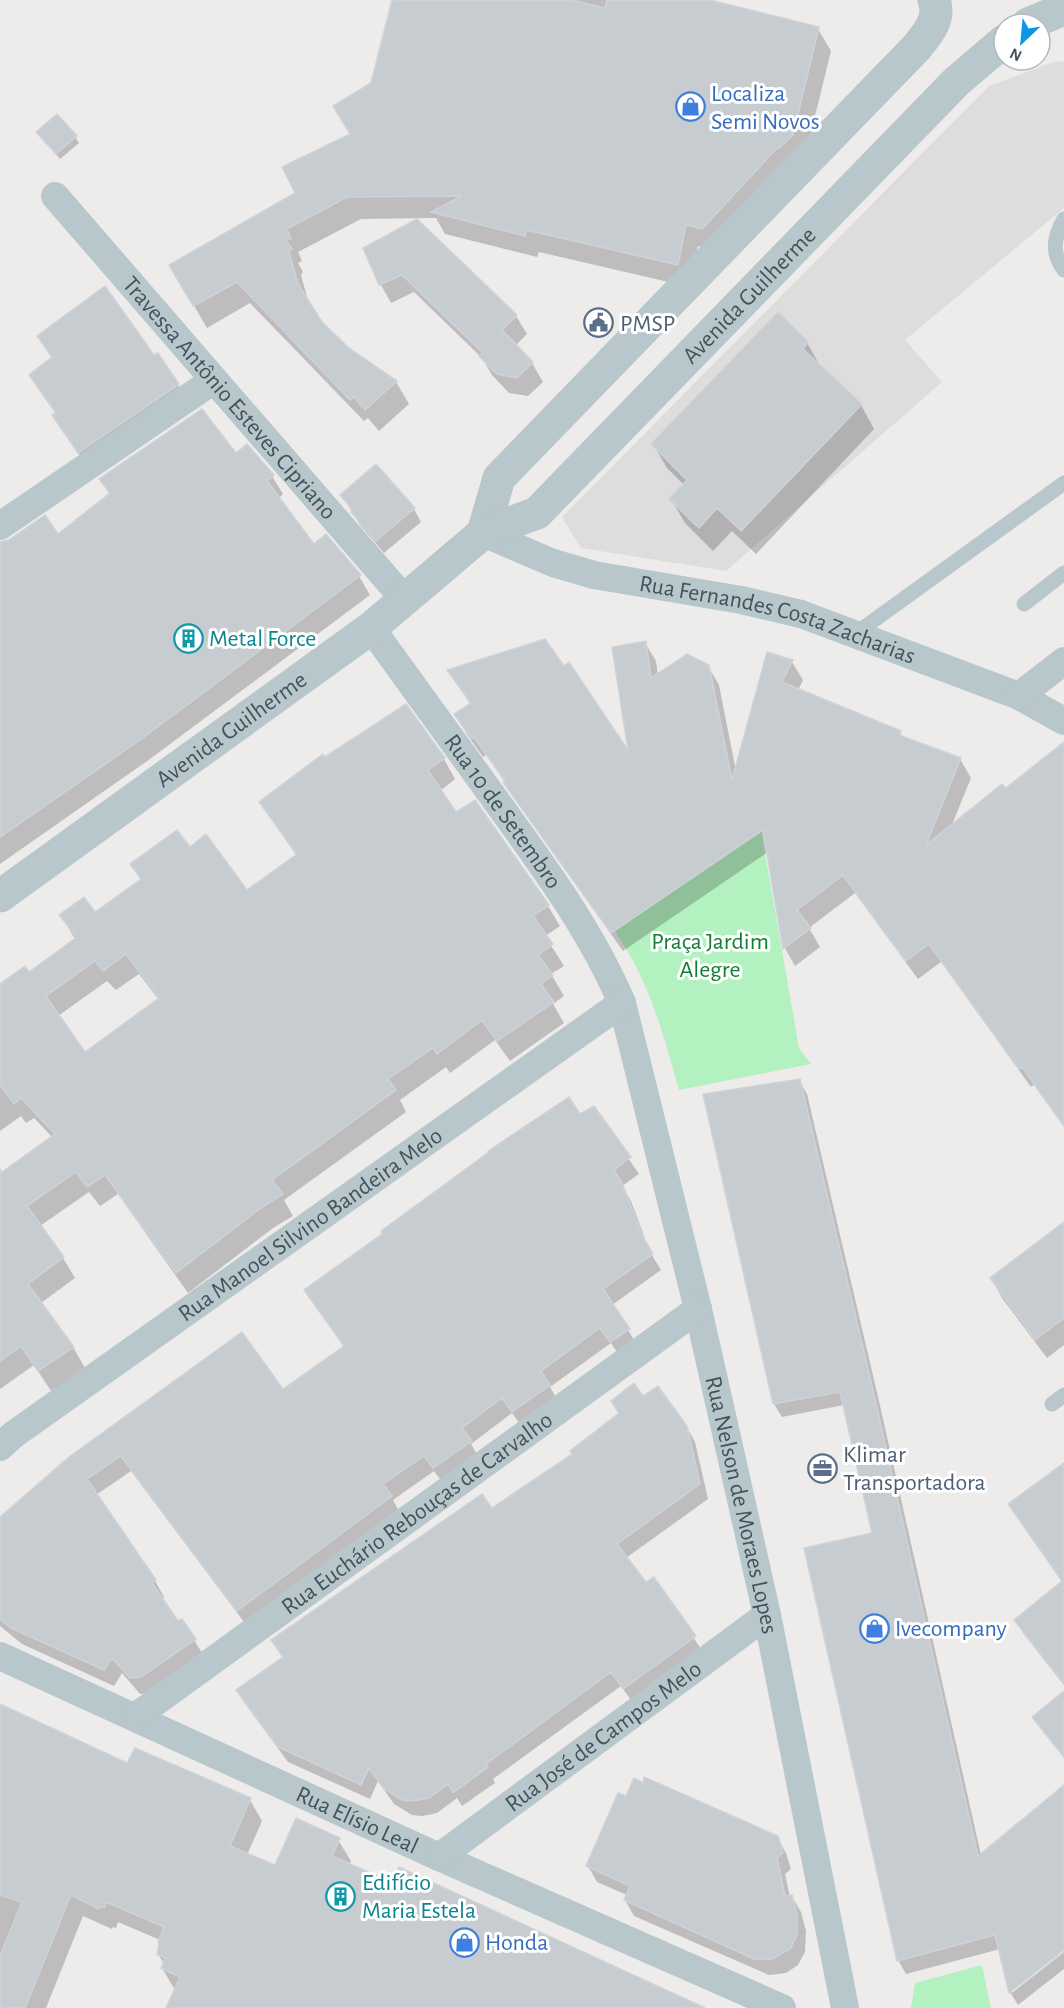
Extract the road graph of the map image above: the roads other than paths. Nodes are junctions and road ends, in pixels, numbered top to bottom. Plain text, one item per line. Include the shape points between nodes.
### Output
1 (934, 0) edge
2 (992, 51) edge
3 (785, 183) junction
4 (55, 196) dead end
5 (823, 219) junction
6 (1064, 219) edge
7 (1064, 270) edge
8 (214, 380) junction
9 (1064, 483) edge
10 (0, 526) edge
11 (483, 533) junction
12 (1064, 573) edge
13 (405, 600) junction
14 (1024, 604) dead end
15 (371, 628) junction
16 (855, 634) junction
17 (1064, 661) edge
18 (1019, 696) junction
19 (1064, 721) edge
20 (0, 896) edge
21 (622, 1003) junction
22 (698, 1310) junction
23 (0, 1447) edge
24 (767, 1615) junction
25 (0, 1656) edge
26 (135, 1717) junction
27 (439, 1857) junction
28 (782, 2008) edge
29 (845, 2008) edge

1 - 3 street via 934,25 917,47
2 - 5 street, Avenida Guilherme via 956,82
3 - 5 street
3 - 11 street via 499,478
4 - 8 street, Travessa Antônio Esteves Cipriano
5 - 11 street, Avenida Guilherme via 537,513
6 - 7 lane via 1056,234 1055,250
8 - 10 street
8 - 13 street, Travessa Antônio Esteves Cipriano
9 - 16 lane
11 - 13 street, Avenida Guilherme
11 - 16 street, Rua Fernandes Costa Zacharias via 553,563 594,575 741,600 801,614
12 - 14 lane
13 - 15 street, Avenida Guilherme
15 - 20 street, Avenida Guilherme
15 - 21 street, Rua 10 de Setembro via 578,918 606,965
16 - 18 street, Rua Fernandes Costa Zacharias
17 - 18 street
18 - 19 street, Rua Fernandes Costa Zacharias
21 - 22 street, Rua Nelson de Moraes Lopes
21 - 23 street, Rua Manoel Silvino Bandeira Melo
22 - 24 street, Rua Nelson de Moraes Lopes
22 - 26 street, Rua Euchário Rebouças de Carvalho
24 - 27 street, Rua José de Campos Melo
24 - 29 street, Rua Nelson de Moraes Lopes
25 - 26 street, Rua Elísio Leal
26 - 27 street, Rua Elísio Leal
27 - 28 street, Rua Elísio Leal

